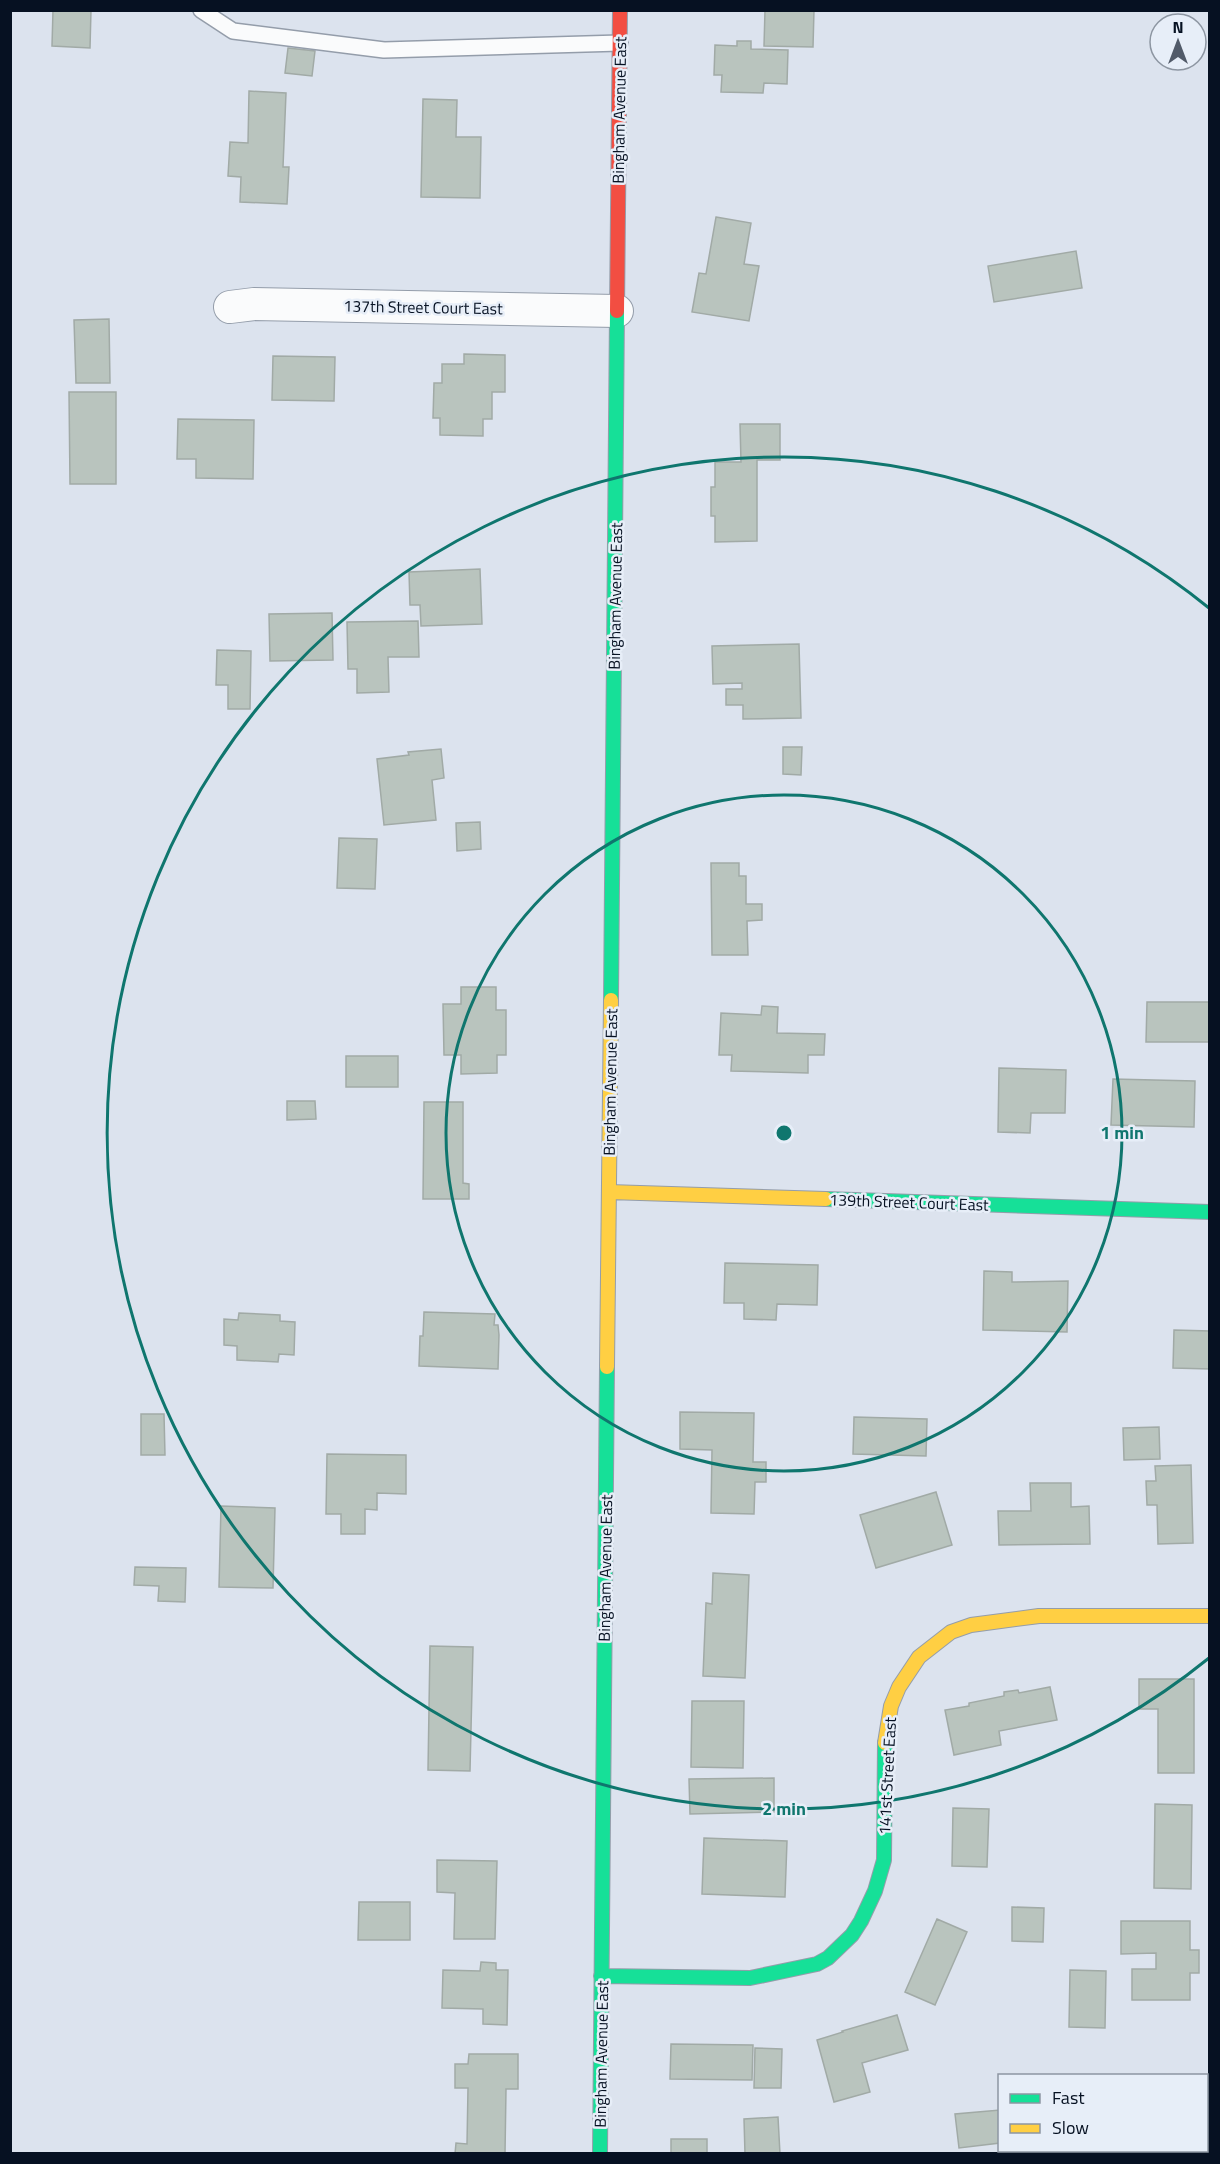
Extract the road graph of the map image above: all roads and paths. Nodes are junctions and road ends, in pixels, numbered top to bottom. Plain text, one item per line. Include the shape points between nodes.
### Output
1 (201, 10) edge
2 (620, 10) edge
3 (620, 43) junction
4 (230, 307) dead end
5 (617, 311) junction
6 (609, 1192) junction
7 (1209, 1212) edge
8 (1209, 1616) edge
9 (602, 1976) junction
10 (600, 2154) edge

1 - 3 lane via 233,31 384,50
2 - 3 street, Bingham Avenue East
3 - 5 street, Bingham Avenue East
4 - 5 street, 137th Street Court East via 254,304
5 - 6 street, Bingham Avenue East
6 - 7 street, 139th Street Court East
6 - 9 street, Bingham Avenue East
8 - 9 street, 141st Street East via 1039,1616 971,1625 951,1632 919,1657 891,1706 885,1746 884,1860 852,1935 817,1964 750,1978
9 - 10 street, Bingham Avenue East

